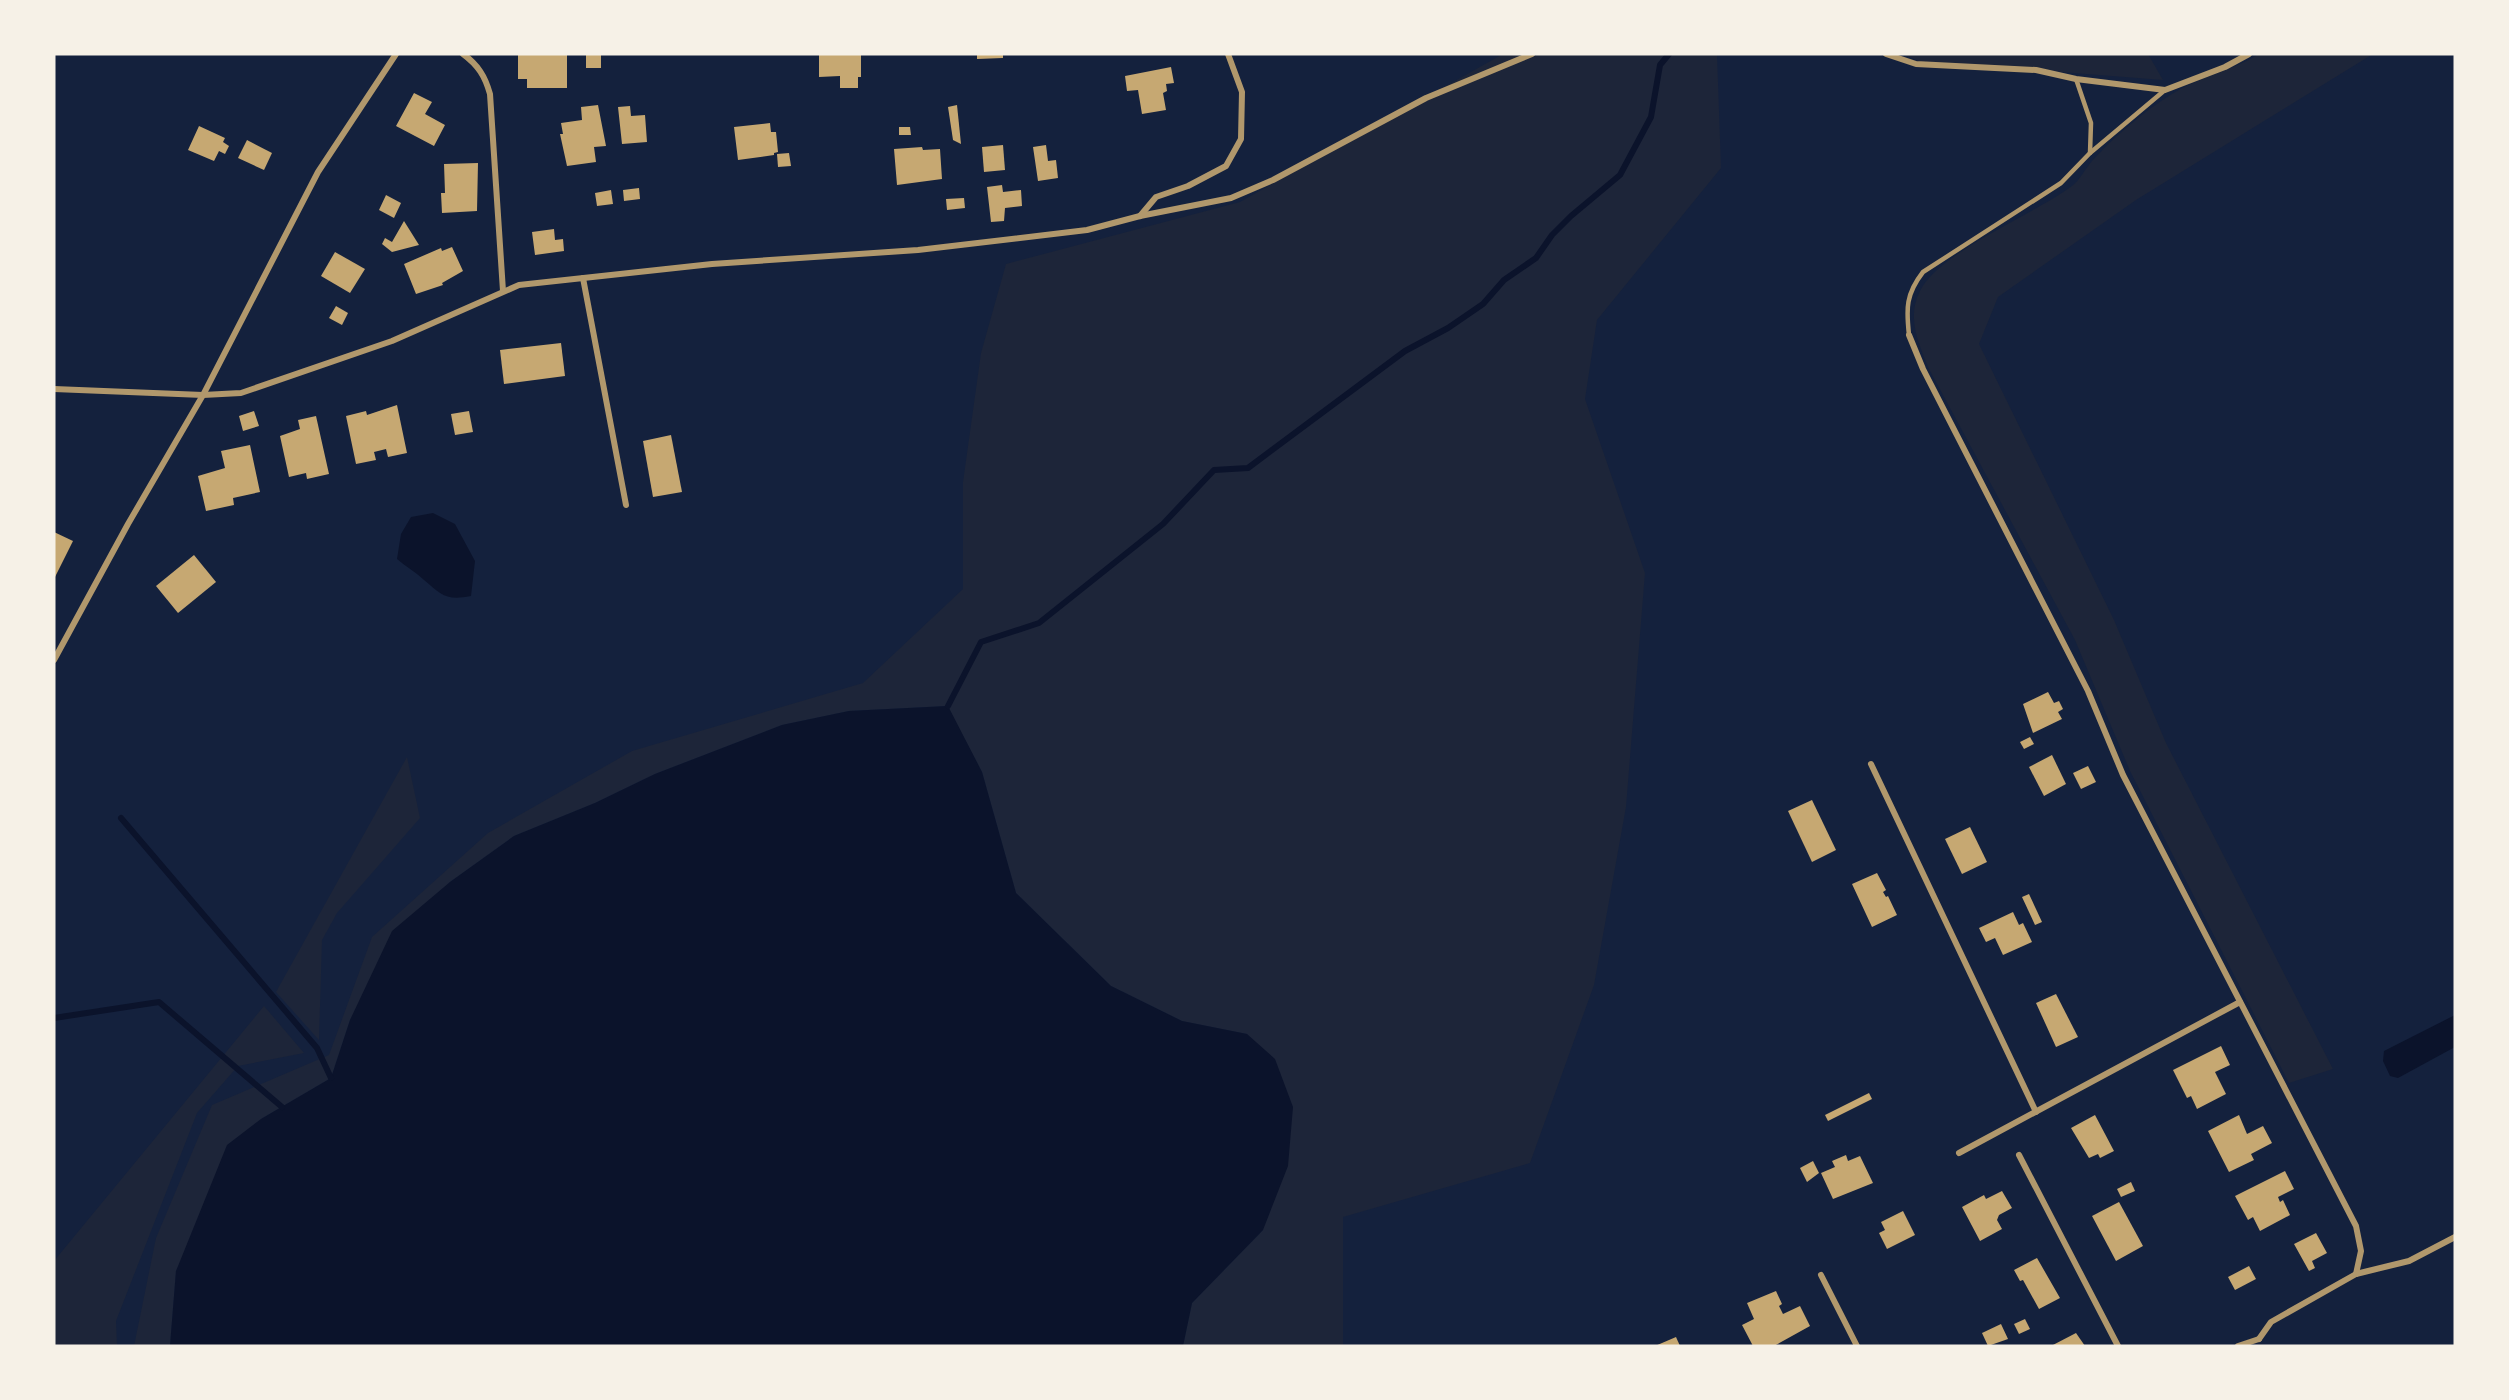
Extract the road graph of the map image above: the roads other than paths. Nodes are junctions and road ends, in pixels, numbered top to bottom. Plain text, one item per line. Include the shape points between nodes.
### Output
1 (396, 54) edge
2 (463, 54) edge
3 (1228, 54) edge
4 (1532, 54) edge
5 (1886, 54) edge
6 (2248, 54) edge
7 (2076, 79) junction
8 (2166, 90) junction
9 (2090, 153) junction
10 (1140, 216) junction
11 (584, 278) junction
12 (503, 291) junction
13 (1909, 335) joint
14 (54, 389) edge
15 (204, 395) junction
16 (626, 505) dead end
17 (54, 660) edge
18 (1871, 764) dead end
19 (2240, 1002) junction
20 (2036, 1112) junction
21 (1959, 1153) dead end
22 (2019, 1155) dead end
23 (2455, 1237) edge
24 (2356, 1274) junction
25 (1821, 1275) dead end
26 (2259, 1339) junction
27 (1857, 1346) edge
28 (2118, 1346) edge
29 (2238, 1346) edge
30 (2263, 1346) edge

1 - 15 street via 318,172
2 - 12 street via 476,64 490,94
3 - 10 street via 1242,92 1241,140 1226,166 1156,197
4 - 10 street via 1426,98 1273,180 1231,198
5 - 7 street via 1916,64 2036,70
6 - 8 street
7 - 8 street
7 - 9 lane via 2091,123
8 - 9 lane
9 - 13 lane via 2061,183 1923,272 1911,288 1906,311
10 - 11 street via 1087,230 918,250 712,264
11 - 12 street via 519,285
11 - 16 street
12 - 15 street via 392,341 241,393
13 - 19 street via 2088,691 2123,775
14 - 15 street
15 - 17 street
18 - 20 street
19 - 20 street
19 - 24 street via 2356,1226 2361,1251
20 - 21 street
22 - 28 street
23 - 24 street via 2409,1261
24 - 26 street via 2271,1322
25 - 27 street
26 - 29 street
26 - 30 street

